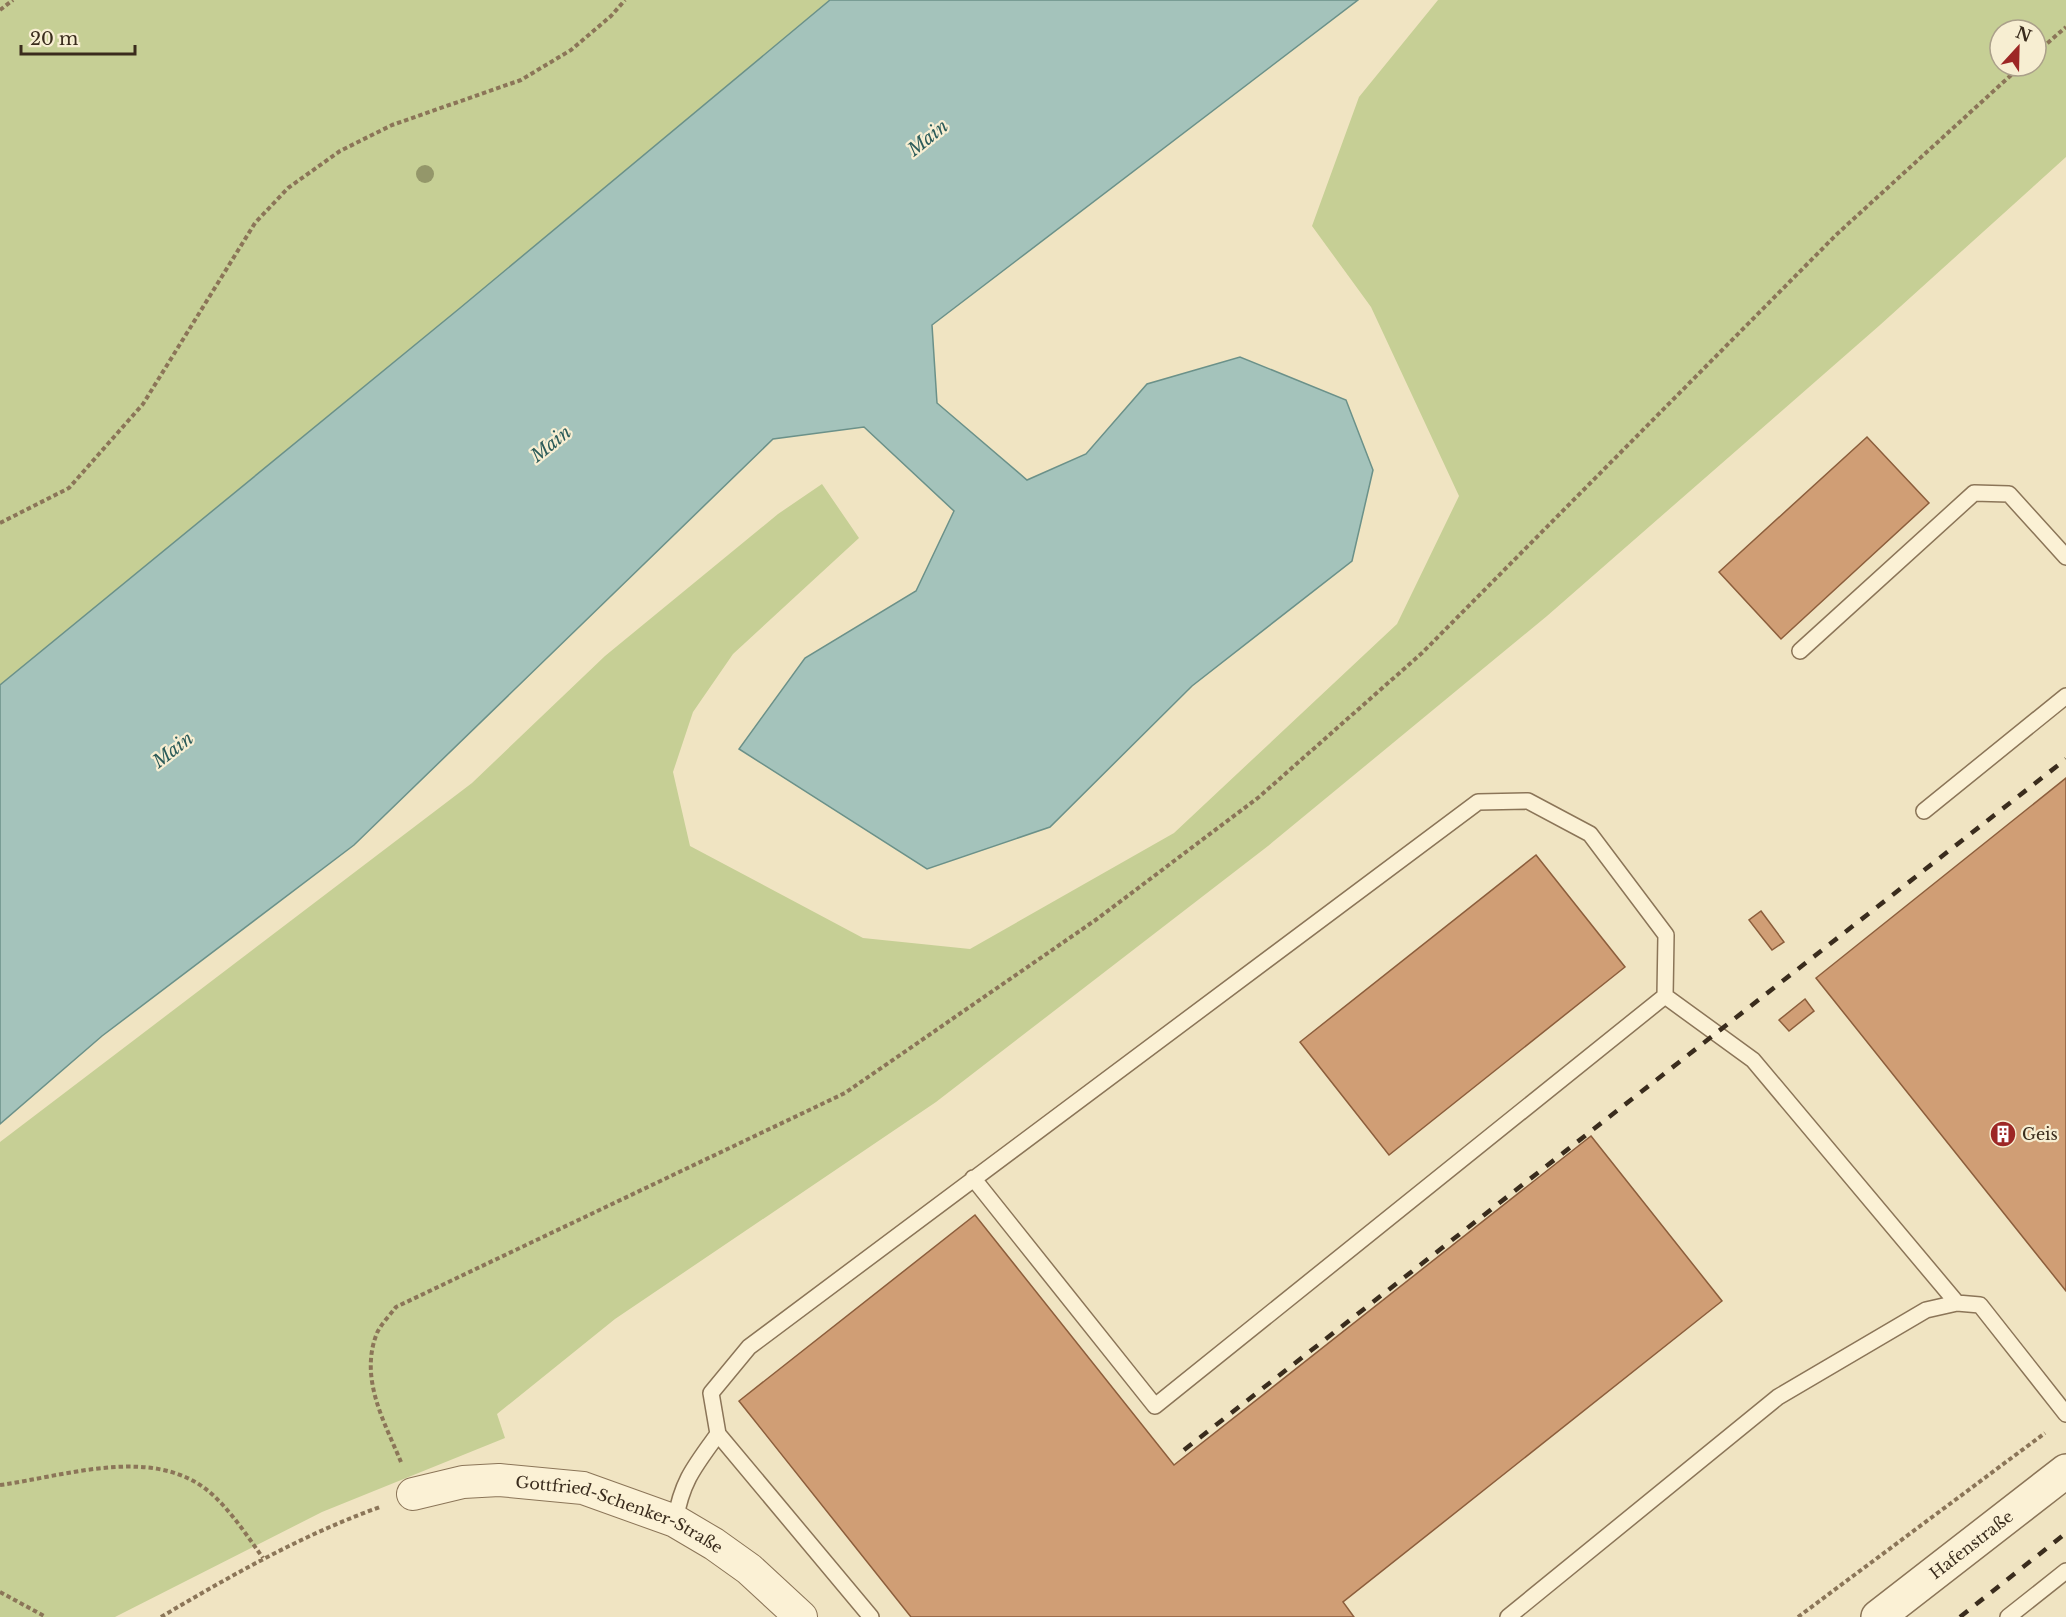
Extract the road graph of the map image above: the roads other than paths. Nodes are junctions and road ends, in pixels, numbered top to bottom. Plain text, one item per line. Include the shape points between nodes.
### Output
1 (2066, 557) edge
2 (1800, 651) dead end
3 (2066, 696) edge
4 (1924, 811) dead end
5 (1665, 996) junction
6 (973, 1178) junction
7 (1957, 1303) junction
8 (2066, 1414) edge
9 (718, 1434) junction
10 (2066, 1471) edge
11 (413, 1494) road end
12 (675, 1521) junction
13 (2066, 1571) edge
14 (801, 1617) edge
15 (871, 1617) edge
16 (1508, 1617) edge
17 (1878, 1617) edge
18 (2008, 1617) edge

1 - 2 lane via 2009,494 1974,493
3 - 4 lane
5 - 6 lane via 1666,935 1590,834 1528,801 1478,802
5 - 6 lane via 1155,1406
5 - 7 lane via 1753,1060
6 - 9 lane via 749,1347 711,1393
7 - 8 lane via 1980,1305
7 - 16 lane via 1926,1310 1778,1397
9 - 12 lane via 689,1473 680,1492
9 - 15 lane
10 - 17 street, Hafenstraße
11 - 12 street, Gottfried-Schenker-Straße via 464,1482 540,1482 583,1488
12 - 14 street, Gottfried-Schenker-Straße via 749,1569
13 - 18 lane

